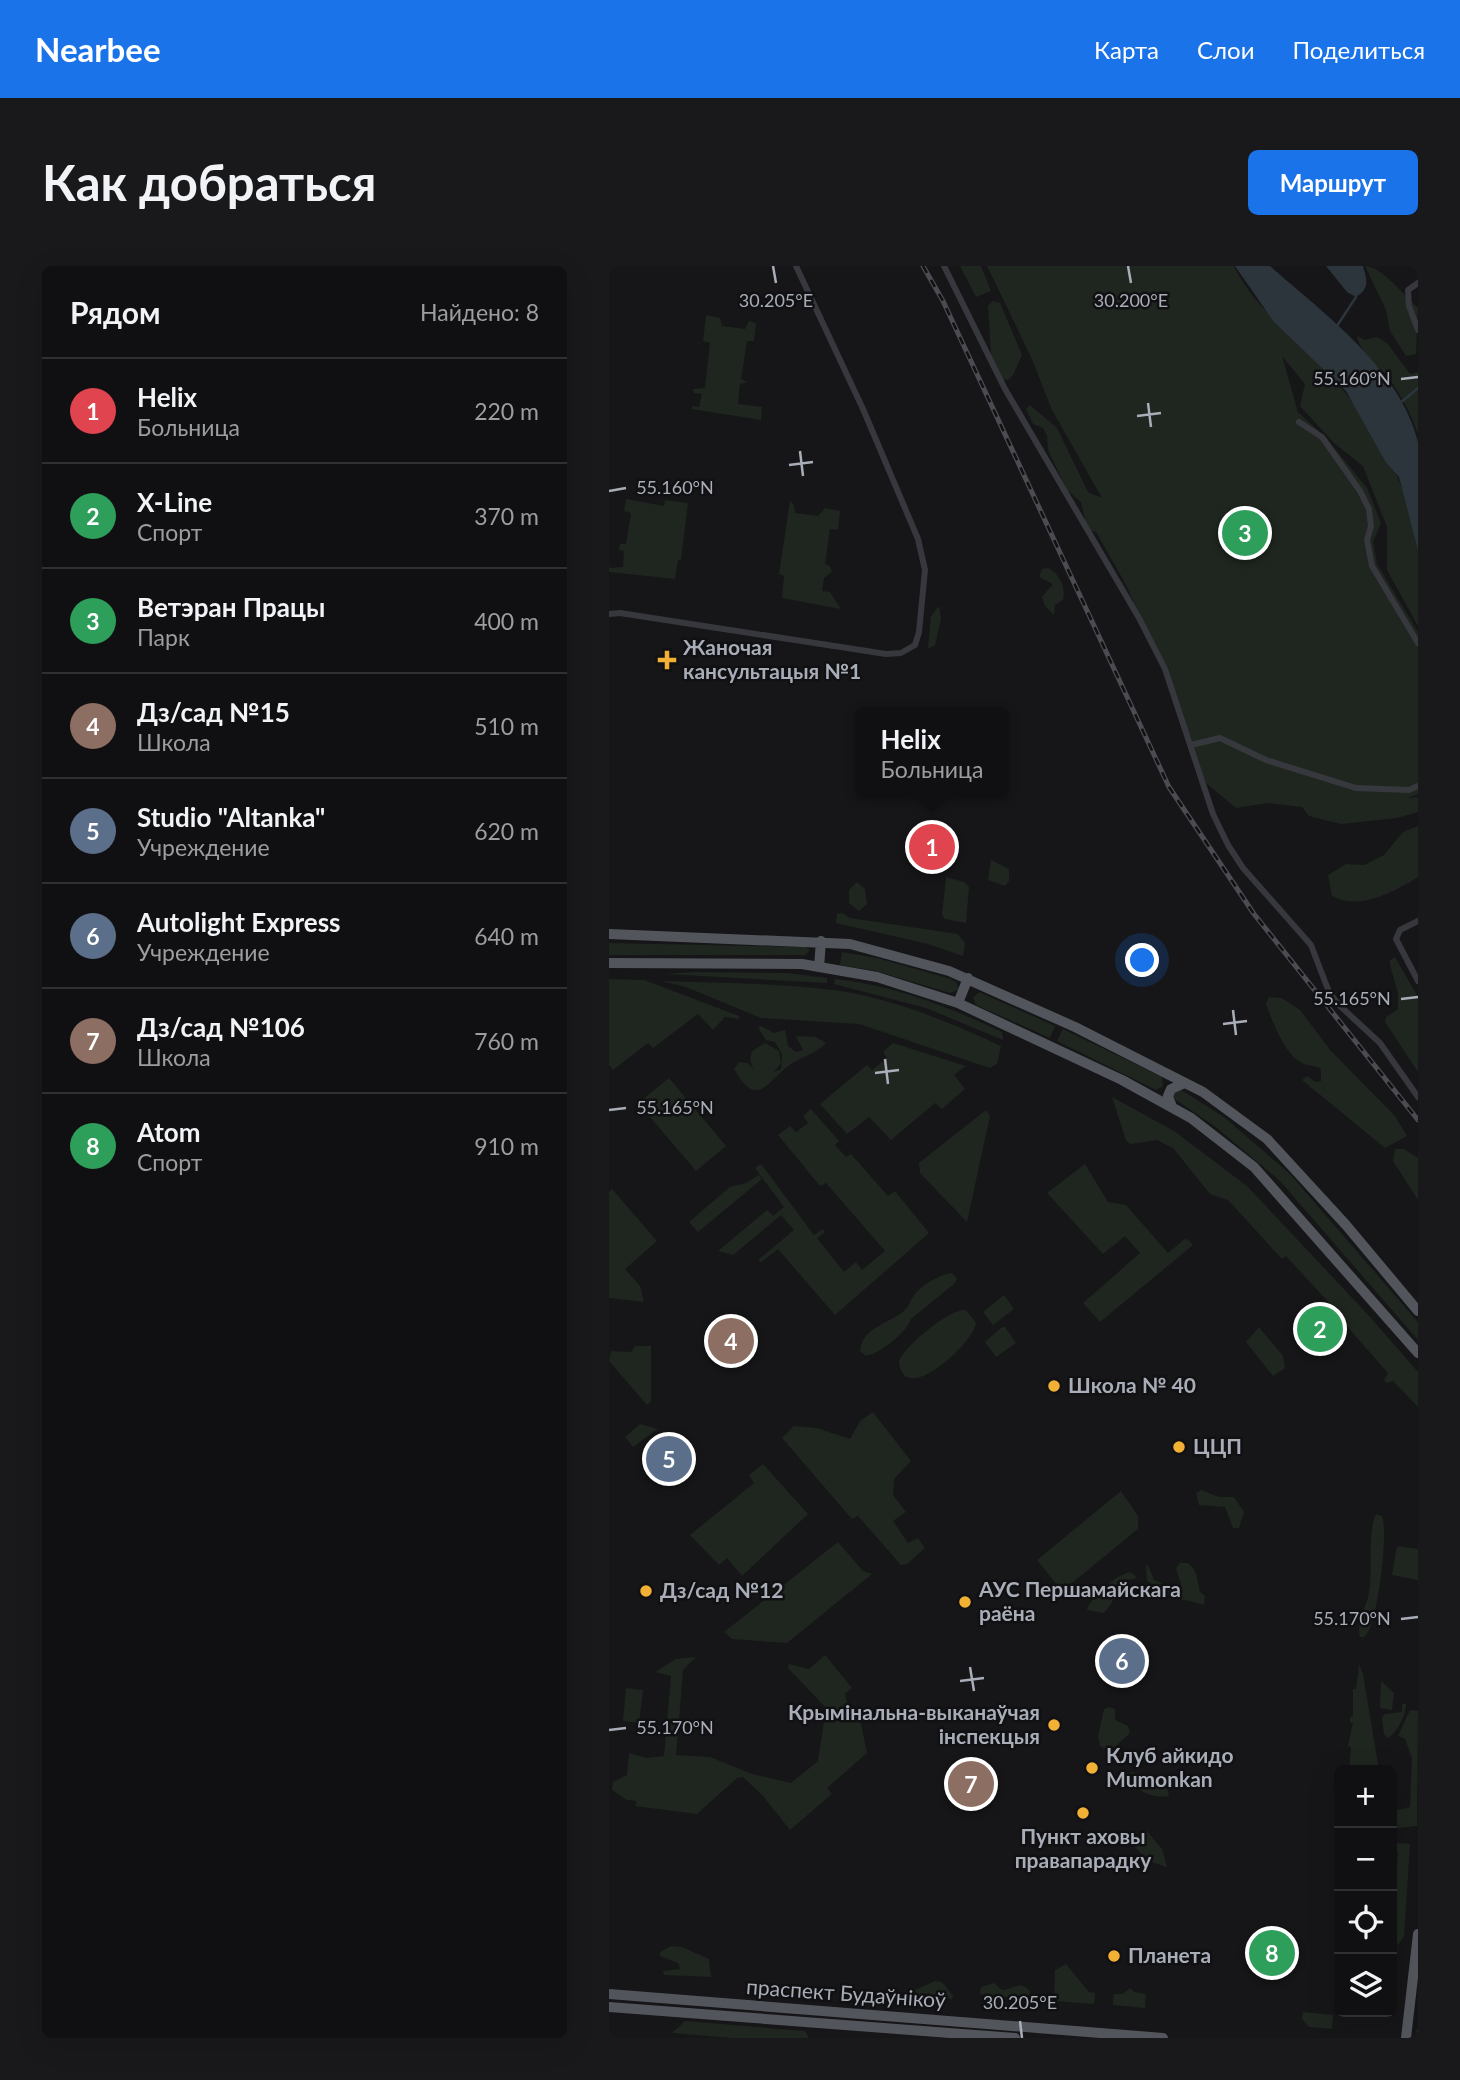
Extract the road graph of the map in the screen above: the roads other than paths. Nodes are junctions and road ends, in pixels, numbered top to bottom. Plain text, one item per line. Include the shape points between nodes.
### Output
1 (796, 266) edge
2 (944, 266) edge
3 (1418, 284) edge
4 (1418, 330) edge
5 (1299, 422) dead end
6 (609, 614) edge
7 (1418, 643) edge
8 (1191, 745) junction
9 (1418, 786) edge
10 (1418, 921) edge
11 (609, 934) edge
12 (821, 940) junction
13 (609, 963) edge
14 (819, 967) junction
15 (968, 978) junction
16 (1418, 981) edge
17 (958, 1003) junction
18 (1164, 1071) junction
19 (1185, 1083) junction
20 (1151, 1094) junction
21 (1418, 1097) edge
22 (1172, 1107) junction
23 (1418, 1311) edge
24 (1418, 1353) edge
25 (1418, 1934) edge
26 (609, 1996) edge
27 (609, 2007) edge
28 (877, 2016) junction
29 (816, 2017) junction
30 (876, 2027) junction
31 (1047, 2034) edge
32 (1015, 2038) edge
33 (1163, 2038) edge
34 (1406, 2038) edge

1 - 6 street via 918,539 925,570 915,645 886,654
2 - 8 street via 1005,389 1139,618 1169,680
3 - 4 street via 1408,290
5 - 7 street via 1322,437 1360,491 1369,509 1367,540 1372,566
8 - 9 street via 1220,738 1266,760 1356,788 1409,790
8 - 21 street via 1213,814 1243,868 1311,944 1329,992 1349,1017 1380,1043
10 - 16 street via 1397,934 1397,943
11 - 12 main road
12 - 14 main road
12 - 15 main road via 894,954
13 - 14 main road
14 - 17 main road via 877,977
15 - 17 main road
15 - 18 main road
17 - 20 main road
18 - 19 main road
18 - 20 main road via 1165,1087
19 - 22 main road via 1171,1089
19 - 23 main road via 1267,1139
20 - 22 main road
22 - 24 main road via 1254,1167
25 - 34 main road
26 - 29 main road, праспект Будаўнікоў
27 - 29 main road, праспект Будаўнікоў
28 - 29 main road, праспект Будаўнікоў
28 - 30 street
28 - 31 main road, праспект Будаўнікоў
29 - 30 main road, праспект Будаўнікоў
30 - 32 main road, праспект Будаўнікоў
31 - 33 main road, праспект Будаўнікоў

